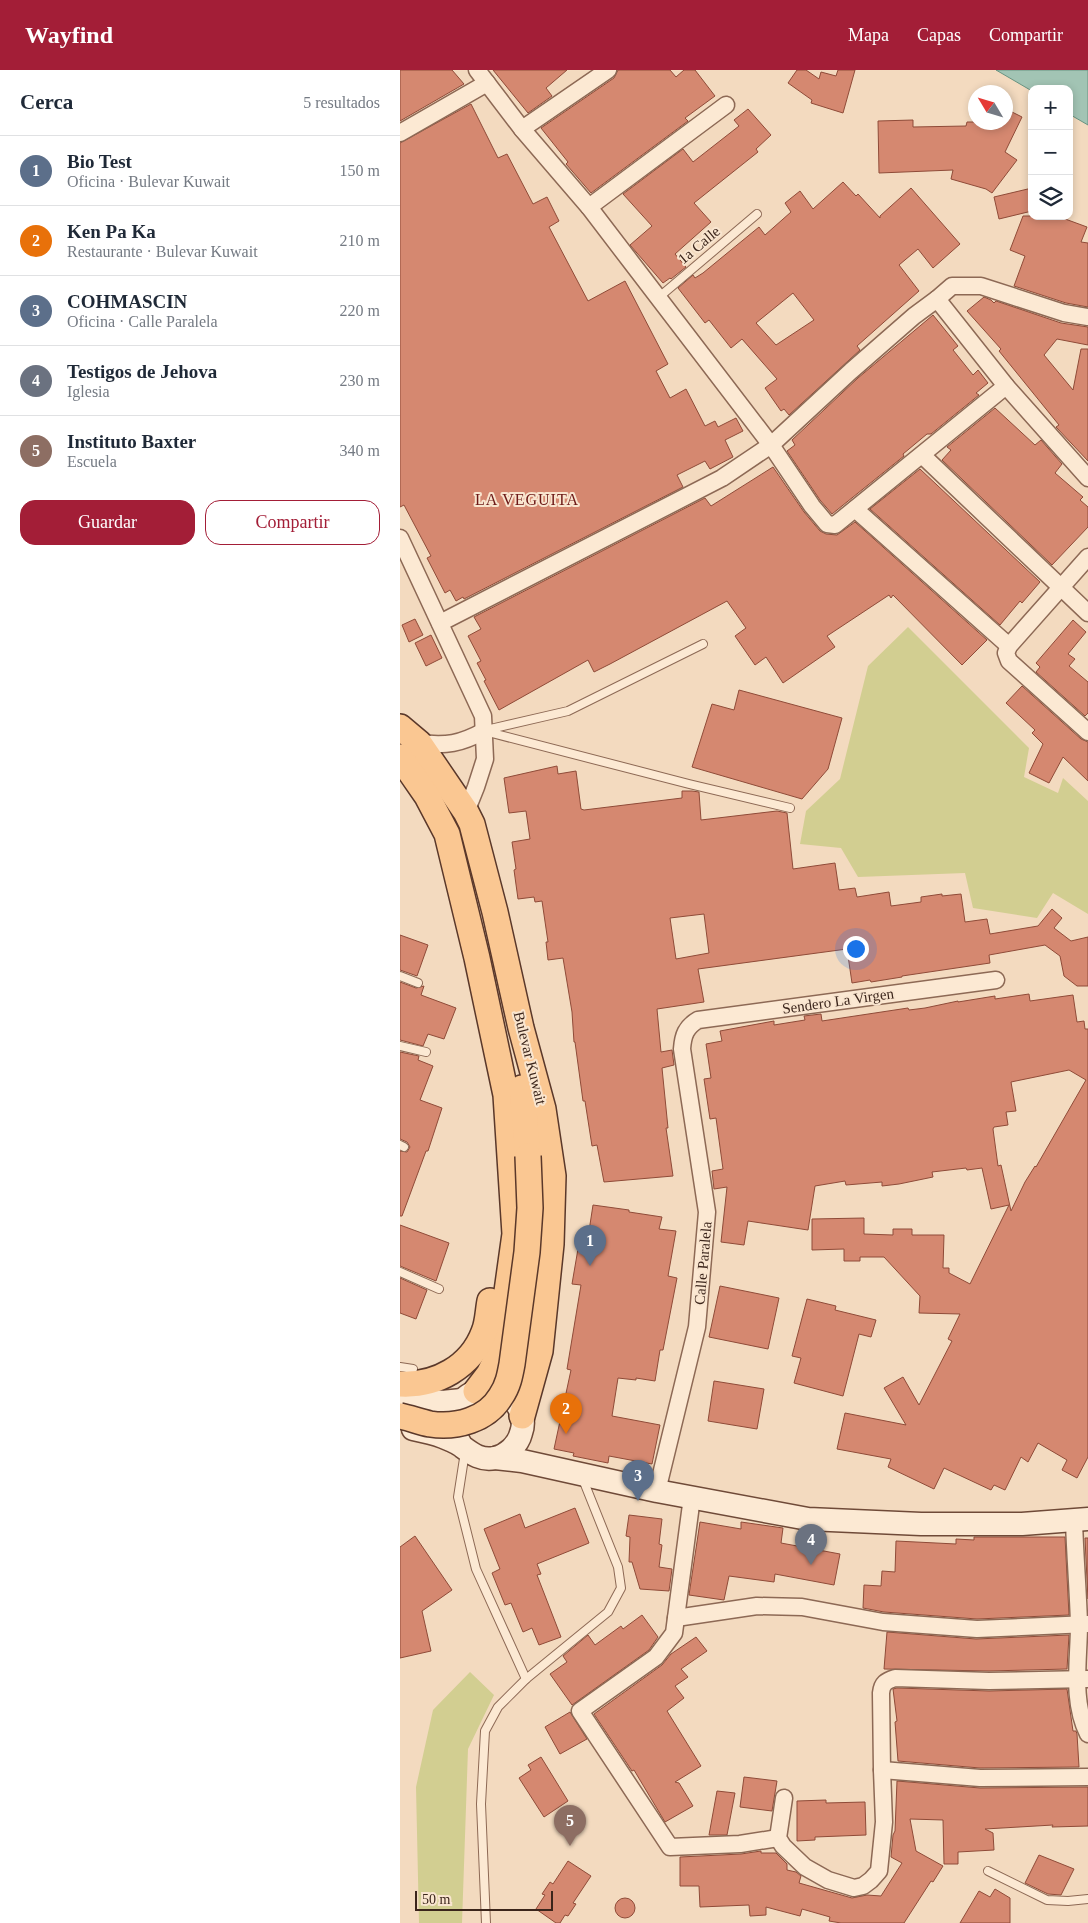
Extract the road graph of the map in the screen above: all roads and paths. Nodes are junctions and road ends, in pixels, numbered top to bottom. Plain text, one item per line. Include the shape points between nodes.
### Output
1 (608, 70) edge
2 (482, 76) edge
3 (726, 105) dead end
4 (522, 129) junction
5 (400, 133) edge
6 (589, 207) junction
7 (757, 214) dead end
8 (658, 298) junction
9 (937, 299) junction
10 (1088, 317) edge
11 (1006, 386) junction
12 (771, 445) junction
13 (922, 455) junction
14 (1088, 478) edge
15 (855, 509) junction
16 (400, 538) edge
17 (1088, 557) edge
18 (1060, 587) junction
19 (1088, 613) edge
20 (440, 623) junction
21 (704, 644) dead end
22 (1009, 646) junction
23 (400, 727) edge
24 (484, 731) junction
25 (1088, 732) edge
26 (410, 750) edge
27 (790, 808) dead end
28 (466, 812) junction
29 (400, 976) edge
30 (996, 980) dead end
31 (418, 983) dead end
32 (521, 1028) junction
33 (685, 1032) joint
34 (400, 1046) edge
35 (426, 1052) dead end
36 (511, 1178) junction
37 (400, 1272) edge
38 (439, 1289) dead end
39 (400, 1367) edge
40 (407, 1377) edge
41 (469, 1395) junction
42 (400, 1396) edge
43 (400, 1416) edge
44 (522, 1418) junction
45 (400, 1425) edge
46 (463, 1448) junction
47 (494, 1458) junction
48 (549, 1468) junction
49 (581, 1475) junction
50 (657, 1491) junction
51 (692, 1497) junction
52 (1081, 1520) edge
53 (676, 1618) junction
54 (1083, 1624) edge
55 (526, 1679) junction
56 (1083, 1680) edge
57 (1088, 1734) edge
58 (882, 1770) junction
59 (1088, 1777) edge
60 (784, 1798) dead end
61 (778, 1838) junction
62 (988, 1871) dead end
63 (1088, 1898) edge
64 (486, 1923) edge

1 - 4 street
2 - 4 street
2 - 5 street
3 - 6 street
4 - 6 street
6 - 8 street
7 - 8 lane, 1a Calle
8 - 12 street
9 - 10 street via 952,286 981,286 1064,313
9 - 11 street
9 - 12 street via 851,371
11 - 13 street
11 - 14 street
12 - 15 street via 827,524 836,524
12 - 20 street via 722,478
13 - 15 street
13 - 18 street
15 - 22 street
16 - 20 street
17 - 18 street
18 - 19 street
18 - 22 street
20 - 24 street via 483,716
21 - 24 lane via 568,711
22 - 25 street via 1006,653 1009,661
23 - 26 main road, Bulevar Kuwait
24 - 26 street via 454,744
24 - 27 lane
24 - 28 street via 485,759
26 - 28 main road, Bulevar Kuwait
26 - 36 main road, Bulevar Kuwait via 446,834 477,958 506,1095
28 - 32 main road, Bulevar Kuwait via 495,912
29 - 31 lane
30 - 33 street, Sendero La Virgen via 698,1020
32 - 43 main road, bridge via 519,1053 530,1208 509,1382 492,1408 470,1422 431,1424
32 - 44 main road, Bulevar Kuwait via 543,1109 553,1176 551,1244 540,1351
33 - 50 street, Calle Paralela via 682,1049 706,1219 697,1327
34 - 35 lane
36 - 40 main road via 484,1332 475,1348 450,1374 423,1384
36 - 41 main road, Bulevar Kuwait via 515,1234 498,1356 489,1374
37 - 38 lane
39 - 40 lane
41 - 42 main road via 442,1402
41 - 44 main road via 488,1389 500,1391 514,1401
41 - 46 main road via 454,1418 453,1427
44 - 47 main road via 522,1433 516,1445
44 - 48 main road via 534,1446
45 - 46 main road via 441,1436
46 - 47 main road via 474,1456
46 - 55 lane via 458,1497 476,1569
47 - 48 main road
48 - 49 main road
49 - 50 main road
49 - 55 lane via 618,1567 621,1588 608,1612
50 - 51 main road
51 - 52 main road via 808,1519 930,1524
51 - 53 street
52 - 54 street
53 - 54 street via 757,1606 802,1607 883,1622 977,1629
53 - 61 street via 674,1633 656,1656 580,1710 670,1846 740,1844
54 - 56 street
55 - 64 lane via 498,1707 485,1731 481,1804
56 - 57 street via 1080,1719
56 - 58 street via 895,1678 887,1681 881,1693
58 - 59 street via 980,1778
58 - 61 street via 884,1822 879,1871 864,1886 854,1888 828,1880 805,1867
60 - 61 street
62 - 63 lane via 1047,1900

